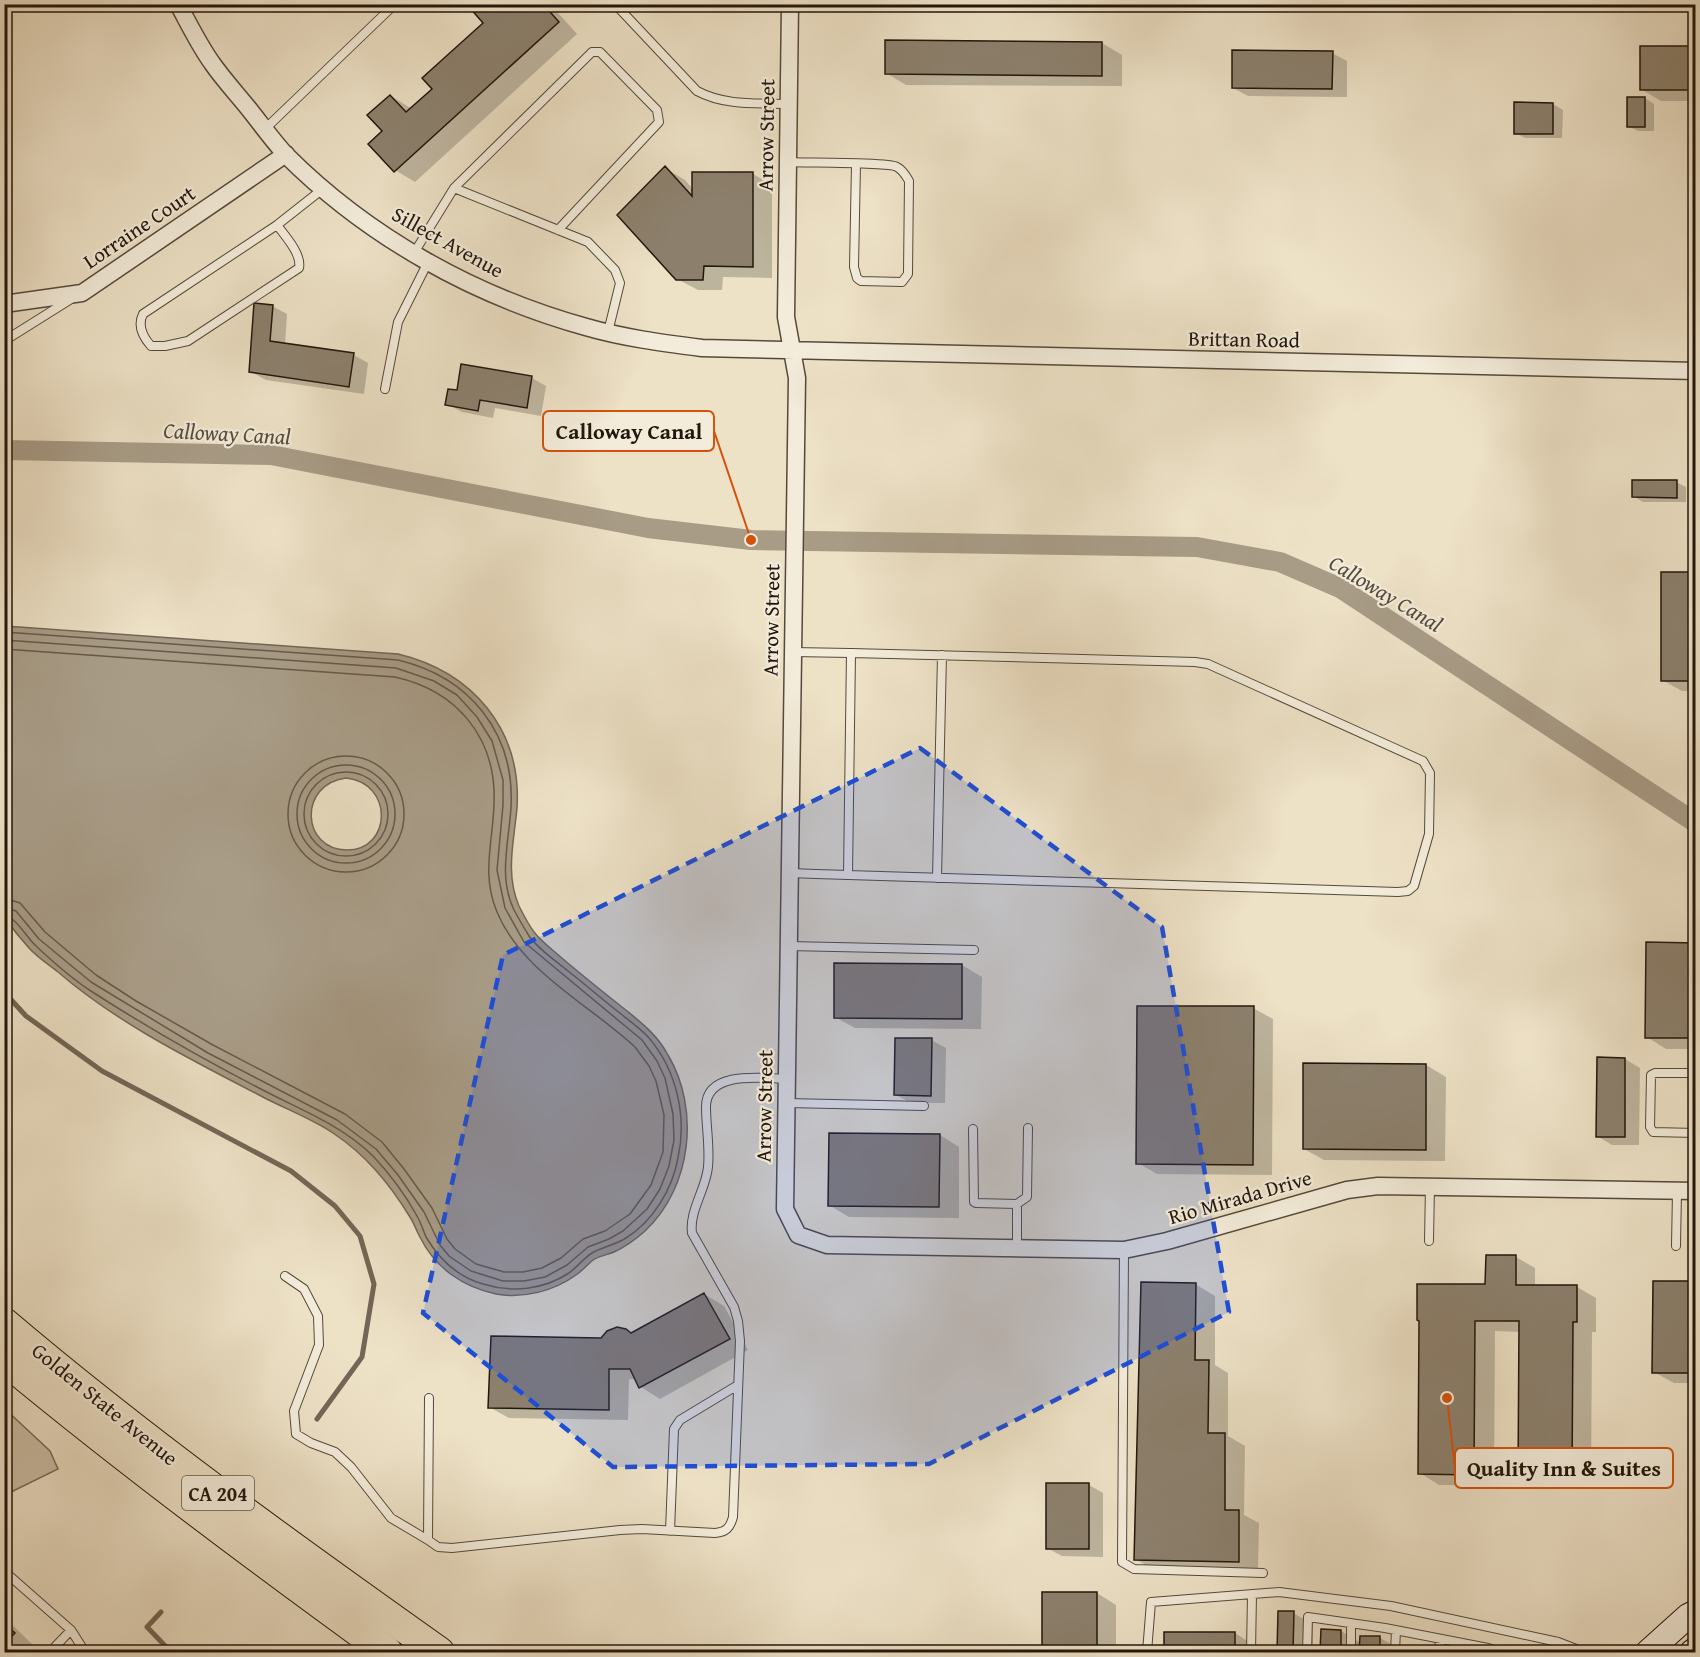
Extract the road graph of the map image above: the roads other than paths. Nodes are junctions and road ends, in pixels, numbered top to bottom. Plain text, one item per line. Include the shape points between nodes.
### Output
1 (178, 4) edge
2 (395, 4) edge
3 (615, 4) edge
4 (790, 4) edge
5 (789, 104) junction
6 (265, 129) junction
7 (286, 154) junction
8 (788, 162) junction
9 (855, 164) junction
10 (324, 188) junction
11 (454, 188) junction
12 (278, 225) junction
13 (558, 230) junction
14 (421, 257) junction
15 (82, 293) junction
16 (4, 304) edge
17 (608, 332) junction
18 (4, 341) edge
19 (792, 351) junction
20 (1695, 371) edge
21 (385, 389) dead end
22 (792, 652) junction
23 (851, 653) junction
24 (942, 655) junction
25 (790, 873) junction
26 (848, 875) junction
27 (937, 878) junction
28 (788, 946) junction
29 (974, 950) dead end
30 (1695, 1073) edge
31 (787, 1079) junction
32 (787, 1103) junction
33 (924, 1106) dead end
34 (1028, 1128) dead end
35 (973, 1129) dead end
36 (1695, 1132) edge
37 (1430, 1185) junction
38 (1677, 1191) junction
39 (1695, 1191) edge
40 (1017, 1204) junction
41 (798, 1235) joint
42 (1430, 1241) dead end
43 (1676, 1246) dead end
44 (1017, 1249) junction
45 (1124, 1250) junction
46 (285, 1276) dead end
47 (4, 1323) edge
48 (4, 1359) edge
49 (738, 1385) junction
50 (429, 1398) dead end
51 (670, 1531) junction
52 (428, 1540) junction
53 (246, 1550) junction
54 (4, 1571) edge
55 (1263, 1573) dead end
56 (1252, 1594) junction
57 (1695, 1612) edge
58 (1351, 1623) junction
59 (71, 1630) junction
60 (1396, 1630) junction
61 (1440, 1639) junction
62 (1558, 1642) junction
63 (1477, 1649) edge
64 (1695, 1649) edge
65 (50, 1653) edge
66 (86, 1653) edge
67 (358, 1653) edge
68 (387, 1653) edge
69 (439, 1653) edge
70 (1148, 1653) edge
71 (1251, 1653) edge
72 (1307, 1653) edge
73 (1351, 1653) edge
74 (1395, 1653) edge
75 (1439, 1653) edge
76 (1500, 1653) edge
77 (1547, 1653) edge
78 (1584, 1653) edge
79 (1648, 1653) edge
80 (1692, 1653) edge

1 - 6 street, Sillect Avenue via 212,64
2 - 6 lane
3 - 5 lane via 697,91 732,102
4 - 5 street, Arrow Street
5 - 8 street, Arrow Street
6 - 7 street, Sillect Avenue
7 - 10 street, Sillect Avenue
7 - 15 street, Lorraine Court
8 - 9 lane
8 - 19 street, Arrow Street via 786,316
9 - 9 lane via 896,166 909,182 908,274 902,282 857,278
10 - 12 lane
10 - 14 street, Sillect Avenue
11 - 13 lane
11 - 13 lane via 592,52 600,52 657,110 659,122
11 - 14 lane
12 - 12 lane via 143,314 141,332 148,343 165,346 188,341 298,268 298,256
13 - 17 lane via 588,242 615,270 620,283
14 - 17 street, Sillect Avenue via 476,287 530,309
14 - 21 lane via 398,322
15 - 16 street, Lorraine Court
15 - 18 lane
17 - 19 street, Sillect Avenue via 702,348
19 - 20 street, Brittan Road
19 - 22 street, Arrow Street via 797,378
22 - 23 lane
22 - 25 street, Arrow Street
23 - 24 lane
23 - 26 lane
24 - 27 lane
24 - 27 lane via 1208,664 1423,761 1430,773 1429,834 1414,886 1398,892
25 - 26 lane
25 - 28 street, Arrow Street
26 - 27 lane
28 - 29 lane
28 - 31 street, Arrow Street
30 - 36 lane via 1651,1075 1650,1127 1653,1132
31 - 32 street, Arrow Street
31 - 49 lane via 728,1080 709,1092 706,1103 708,1166 691,1224 692,1233 734,1307 740,1341
32 - 33 lane
32 - 41 street, Arrow Street via 785,1209
34 - 40 lane via 1027,1197
35 - 40 lane via 974,1202
37 - 38 street, Rio Mirada Drive
37 - 42 lane
37 - 45 street, Rio Mirada Drive via 1347,1190
38 - 39 street, Rio Mirada Drive
38 - 43 lane
40 - 44 lane
41 - 44 street, Rio Mirada Drive via 827,1245
44 - 45 street, Rio Mirada Drive
45 - 55 lane via 1122,1562 1134,1569
46 - 52 lane via 304,1289 318,1316 319,1345 294,1411 296,1434 335,1452 391,1518
47 - 69 highway, Golden State Avenue / CA 204 via 202,1482
48 - 53 highway, Golden State Avenue / CA 204
49 - 51 lane via 680,1420 674,1430
49 - 51 lane via 731,1526 725,1532 715,1533
50 - 52 lane
51 - 52 lane via 620,1530 452,1548 438,1547
53 - 67 highway
53 - 68 highway, Golden State Avenue / CA 204
54 - 59 lane
56 - 62 lane via 1279,1592 1391,1606
56 - 70 lane via 1150,1602
56 - 71 lane
57 - 79 main road
58 - 60 lane
58 - 72 lane via 1308,1617
58 - 73 lane
59 - 65 lane
59 - 66 lane
60 - 61 lane
60 - 74 lane
61 - 63 lane
61 - 75 lane
62 - 77 lane
62 - 78 lane
63 - 76 lane
64 - 80 main road

